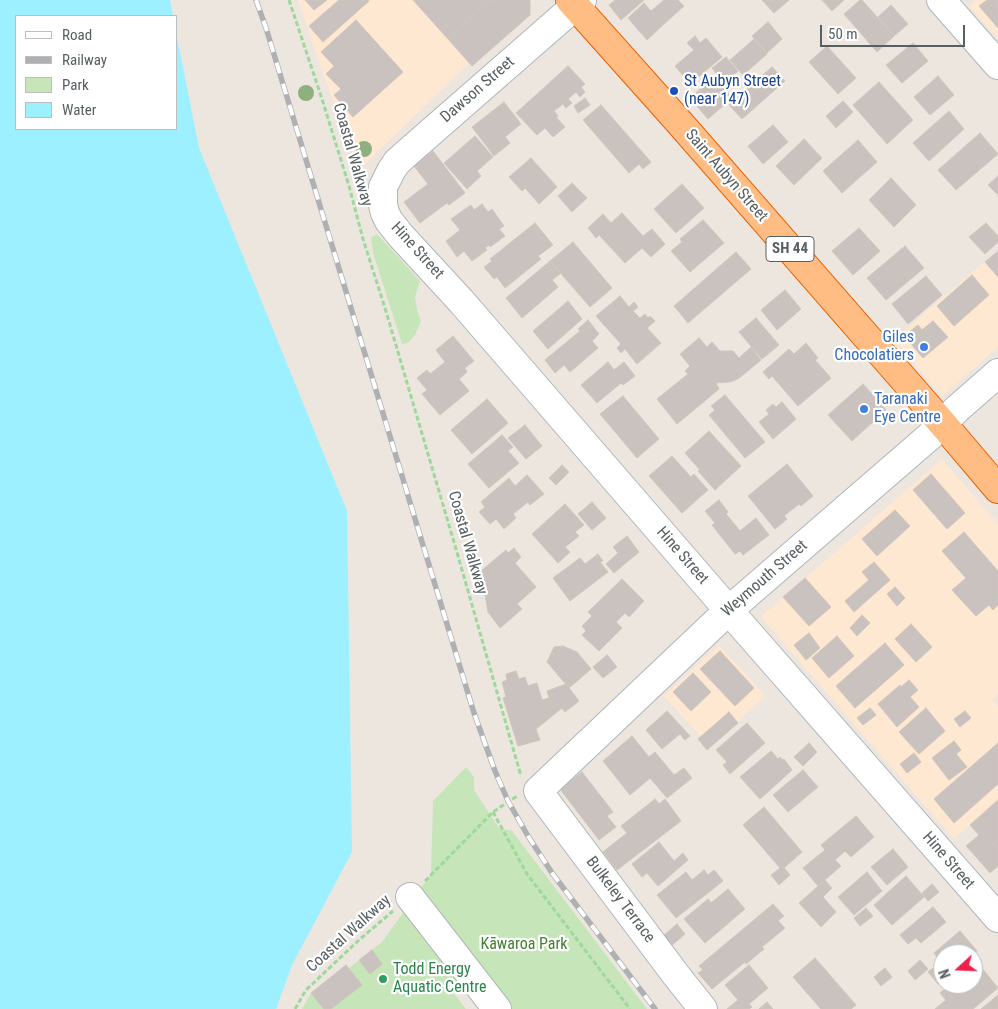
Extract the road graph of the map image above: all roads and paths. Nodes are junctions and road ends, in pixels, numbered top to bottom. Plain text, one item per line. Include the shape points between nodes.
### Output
1 (289, 0) edge
2 (940, 0) edge
3 (576, 2) edge
4 (998, 65) edge
5 (383, 187) joint
6 (998, 373) edge
7 (942, 423) junction
8 (998, 489) edge
9 (729, 610) junction
10 (527, 789) junction
11 (493, 812) junction
12 (410, 897) junction
13 (998, 918) edge
14 (295, 1009) edge
15 (497, 1009) edge
16 (630, 1009) edge
17 (703, 1009) edge

1 - 10 path, Coastal Walkway via 349,186
2 - 4 street
3 - 5 street, Dawson Street via 407,152
3 - 7 highway, Saint Aubyn Street / SH 44
5 - 9 street, Hine Street via 383,205 389,221 401,236
6 - 7 street, Weymouth Street
7 - 8 highway, Saint Aubyn Street / SH 44
7 - 9 street, Weymouth Street
9 - 10 street, Weymouth Street
9 - 13 street, Hine Street
10 - 11 path, Coastal Walkway
10 - 17 street, Bulkeley Terrace
11 - 12 path, Coastal Walkway
11 - 16 path via 527,874
12 - 14 path, Coastal Walkway via 306,990
12 - 15 street

